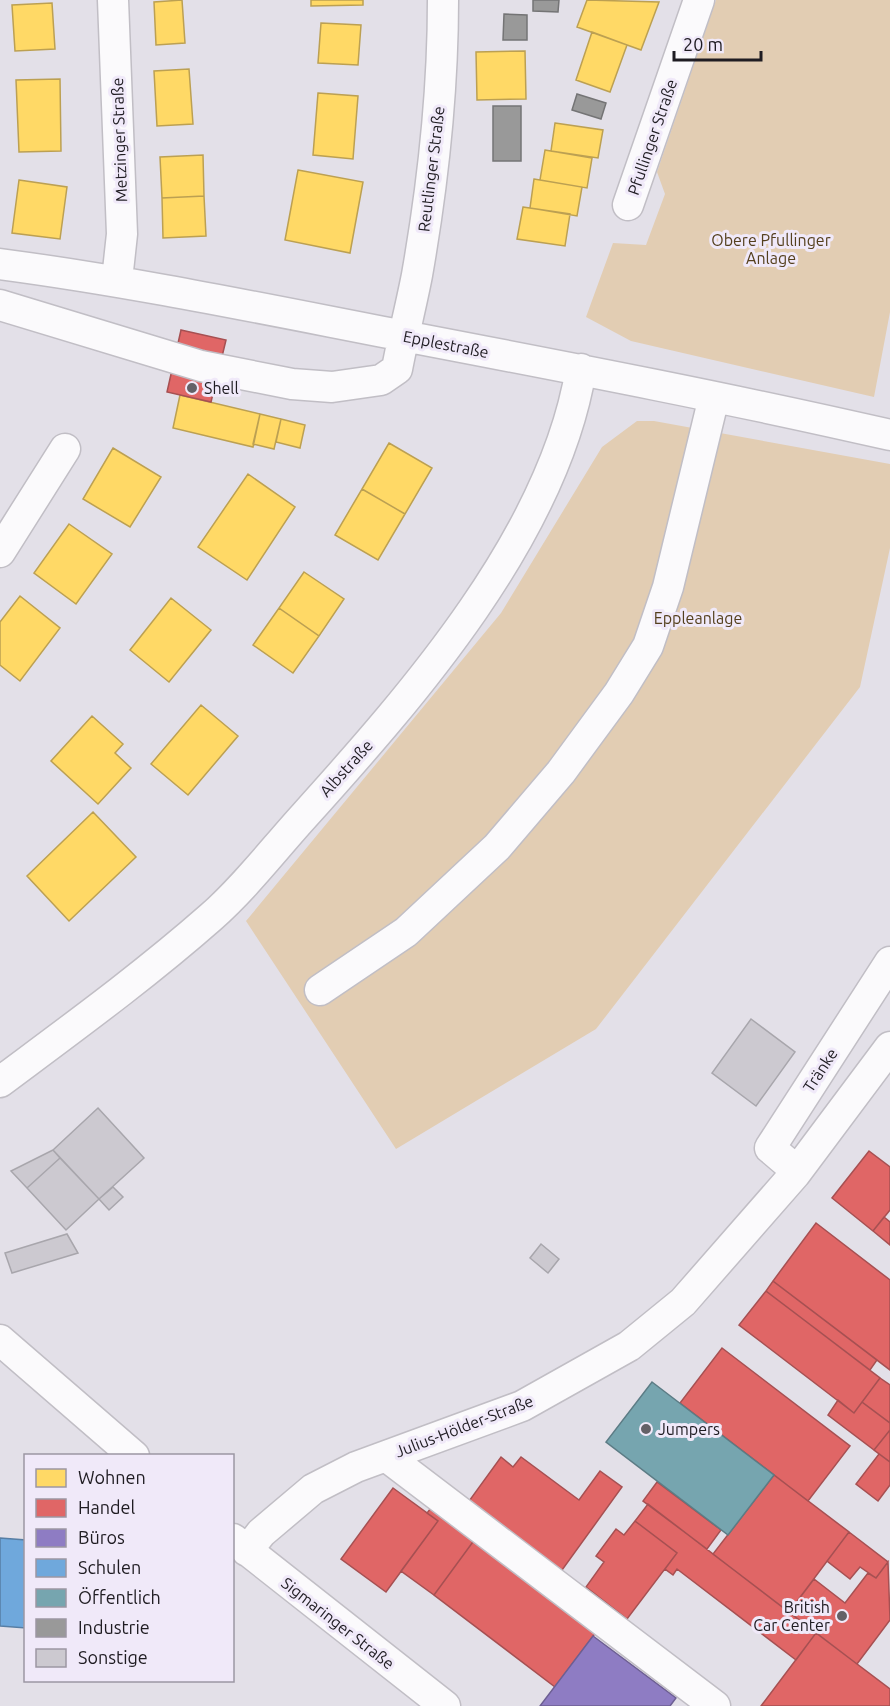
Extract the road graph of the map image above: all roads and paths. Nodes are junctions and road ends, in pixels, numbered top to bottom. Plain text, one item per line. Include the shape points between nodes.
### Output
1 (113, 0) edge
2 (443, 0) edge
3 (699, 0) edge
4 (628, 205) dead end
5 (0, 264) edge
6 (117, 280) junction
7 (0, 305) edge
8 (403, 336) junction
9 (581, 369) junction
10 (714, 397) junction
11 (890, 435) edge
12 (65, 449) dead end
13 (0, 552) edge
14 (890, 962) edge
15 (320, 990) dead end
16 (889, 1050) edge
17 (0, 1082) edge
18 (797, 1171) junction
19 (0, 1340) edge
20 (133, 1454) edge
21 (386, 1456) junction
22 (240, 1545) edge
23 (445, 1706) edge
24 (715, 1706) edge

1 - 6 street, Metzinger Straße via 122,234
2 - 8 street, Reutlinger Straße via 443,65 432,177
3 - 4 street, Pfullinger Straße
5 - 6 street, Epplestraße
6 - 8 street, Epplestraße
7 - 8 street, Reutlinger Straße via 201,366 292,384 332,387 381,380 397,369
8 - 9 street, Epplestraße
9 - 10 street, Epplestraße
9 - 17 street, Albstraße via 576,404 545,485 494,579 423,679 213,915
10 - 11 street, Epplestraße
10 - 15 street via 668,587 648,646 619,693 561,772 497,847 406,932
12 - 13 street
14 - 18 street, Tränke via 770,1148
16 - 18 street, Julius-Hölder-Straße
18 - 21 street, Julius-Hölder-Straße via 683,1302 628,1346 522,1406
19 - 20 street
21 - 22 street, Julius-Hölder-Straße via 313,1489 261,1533
21 - 24 street
22 - 23 street, Sigmaringer Straße

